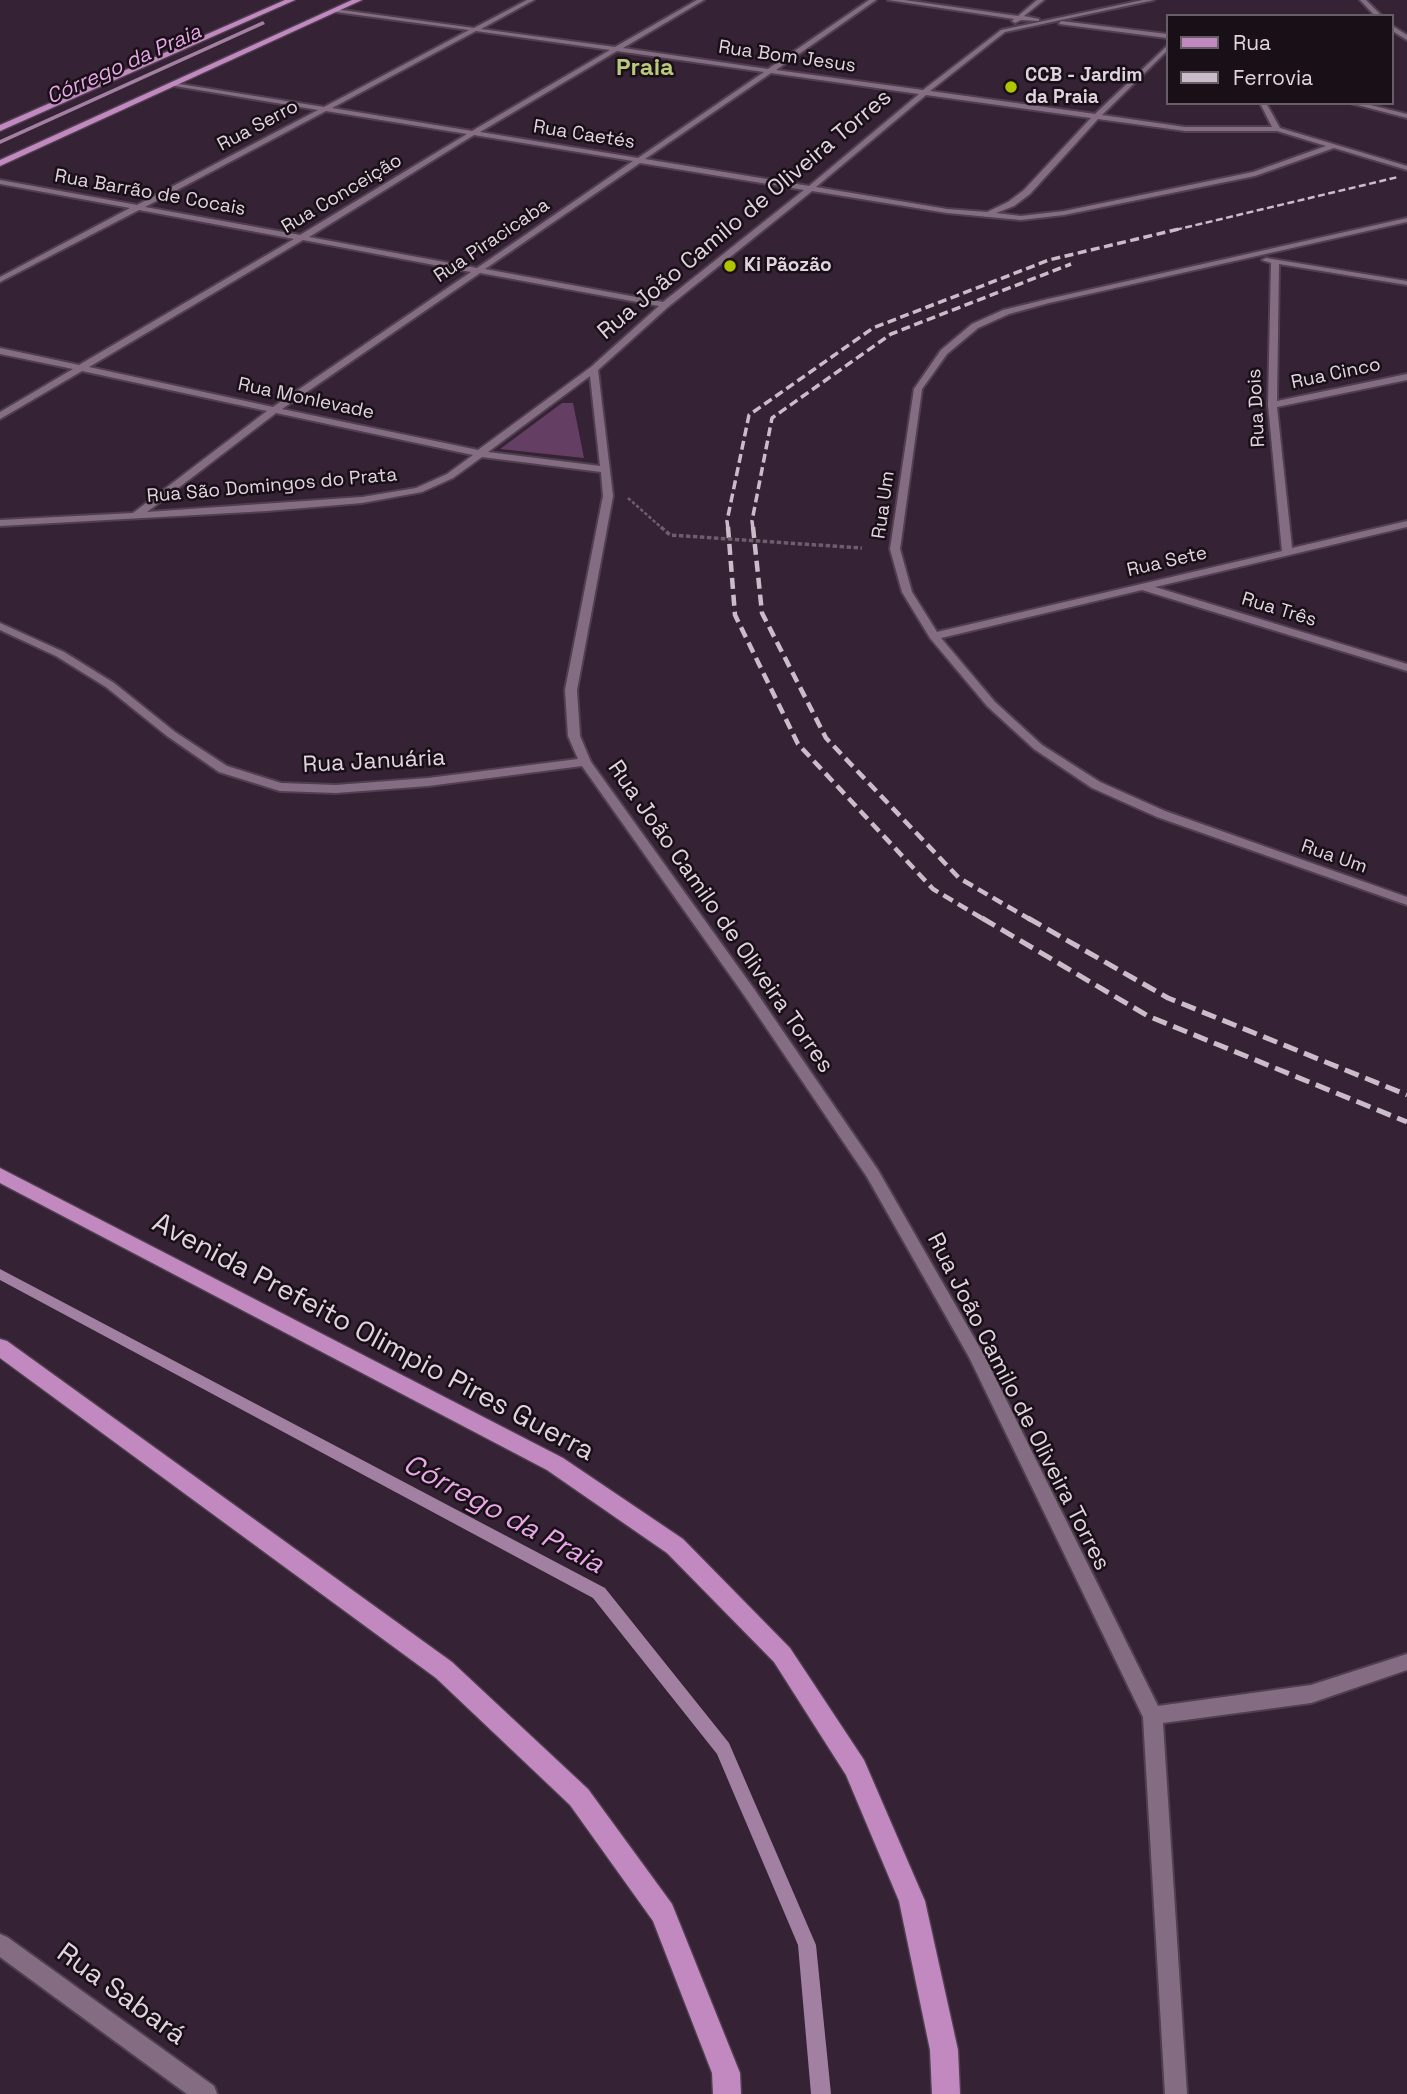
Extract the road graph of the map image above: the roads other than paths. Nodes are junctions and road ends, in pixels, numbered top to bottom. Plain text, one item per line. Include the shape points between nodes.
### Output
1 (290, 0) edge
2 (358, 0) edge
3 (531, 0) edge
4 (701, 0) edge
5 (873, 0) edge
6 (891, 0) edge
7 (1041, 0) edge
8 (1151, 0) edge
9 (1363, 0) edge
10 (271, 9) junction
11 (336, 10) junction
12 (1377, 14) edge
13 (282, 16) dead end
14 (322, 16) junction
15 (300, 17) dead end
16 (1020, 17) junction
17 (1046, 21) junction
18 (474, 30) junction
19 (1003, 31) junction
20 (1166, 36) edge
21 (1166, 49) edge
22 (617, 50) junction
23 (769, 71) junction
24 (175, 84) junction
25 (925, 92) junction
26 (1264, 105) edge
27 (1361, 105) edge
28 (325, 108) junction
29 (1407, 116) edge
30 (1096, 117) junction
31 (0, 128) edge
32 (1276, 129) junction
33 (473, 132) junction
34 (1333, 146) junction
35 (640, 159) junction
36 (0, 163) edge
37 (1407, 168) edge
38 (0, 182) edge
39 (812, 187) junction
40 (139, 206) junction
41 (989, 214) junction
42 (1407, 220) edge
43 (303, 237) junction
44 (1247, 257) junction
45 (1275, 262) junction
46 (476, 270) junction
47 (0, 280) edge
48 (1407, 283) edge
49 (665, 305) junction
50 (0, 351) edge
51 (78, 368) junction
52 (594, 369) junction
53 (1407, 377) edge
54 (1272, 405) junction
55 (273, 411) junction
56 (0, 416) edge
57 (482, 454) junction
58 (606, 470) junction
59 (135, 516) junction
60 (0, 523) edge
61 (1407, 524) edge
62 (1287, 553) junction
63 (1141, 586) junction
64 (0, 626) edge
65 (934, 636) junction
66 (1407, 668) edge
67 (585, 762) junction
68 (1407, 901) edge
69 (0, 1175) edge
70 (5, 1352) edge
71 (1407, 1662) edge
72 (1153, 1716) junction
73 (0, 1944) edge
74 (206, 2094) edge
75 (727, 2094) edge
76 (946, 2094) edge
77 (1176, 2094) edge

1 - 10 main road
2 - 11 main road
3 - 18 street, Rua Serro
4 - 22 street, Rua Conceição
5 - 23 street, Rua Piracicaba
6 - 16 street
7 - 16 street
8 - 17 street, Rua João Camilo de Oliveira Torres
9 - 12 street
10 - 13 main road
10 - 31 main road
11 - 14 main road
11 - 18 street, Rua Bom Jesus
14 - 15 main road
14 - 24 main road
16 - 17 street
16 - 19 street
17 - 19 street, Rua João Camilo de Oliveira Torres
17 - 20 street
18 - 22 street, Rua Bom Jesus
18 - 28 street, Rua Serro
19 - 25 street, Rua João Camilo de Oliveira Torres
21 - 30 street
22 - 23 street, Rua Bom Jesus
22 - 33 street, Rua Conceição
23 - 25 street, Rua Bom Jesus
23 - 35 street, Rua Piracicaba
24 - 28 street, Rua Caetés
24 - 36 main road
25 - 30 street, Rua Bom Jesus
25 - 39 street, Rua João Camilo de Oliveira Torres
26 - 32 street
27 - 29 street
28 - 33 street, Rua Caetés
28 - 40 street, Rua Serro
30 - 32 street, Rua Bom Jesus via 1185,129
30 - 41 street via 1027,192
32 - 34 street, Rua Bom Jesus
33 - 35 street, Rua Caetés
33 - 43 street, Rua Conceição
34 - 37 street, Rua Bom Jesus
34 - 41 street, Rua Caetés via 1255,174 1185,189 1039,216
35 - 39 street, Rua Caetés
35 - 46 street, Rua Piracicaba
38 - 40 street, Rua Barrão de Cocais
39 - 41 street, Rua Caetés
39 - 49 street, Rua João Camilo de Oliveira Torres
40 - 43 street, Rua Barrão de Cocais
40 - 47 street, Rua Serro
42 - 44 street, Rua Um
43 - 46 street, Rua Barrão de Cocais
43 - 51 street, Rua Conceição
44 - 45 street
44 - 65 street, Rua Um via 1006,312 975,326 944,352 918,389 895,550 907,592
45 - 48 street
45 - 54 street, Rua Dois
46 - 49 street, Rua Barrão de Cocais
46 - 55 street, Rua Piracicaba
49 - 52 street, Rua João Camilo de Oliveira Torres
50 - 51 street, Rua Monlevade
51 - 55 street, Rua Monlevade
51 - 56 street, Rua Conceição
52 - 57 street, Rua São Domingos do Prata
52 - 58 street, Rua João Camilo de Oliveira Torres
53 - 54 street, Rua Cinco
54 - 62 street, Rua Dois
55 - 57 street, Rua Monlevade
55 - 59 street, Rua Piracicaba
57 - 58 street, Rua Monlevade
57 - 59 street, Rua São Domingos do Prata via 419,490 362,500
58 - 67 street, Rua João Camilo de Oliveira Torres via 608,496 571,690 574,736
59 - 60 street, Rua São Domingos do Prata
61 - 62 street, Rua Sete
62 - 63 street, Rua Sete
63 - 65 street, Rua Sete
63 - 66 street, Rua Três
64 - 67 street, Rua Januária via 60,654 110,685 223,769 280,787 336,789 428,782
65 - 68 street, Rua Um via 990,704 1038,747 1096,785 1161,814
67 - 72 street, Rua João Camilo de Oliveira Torres via 873,1174 976,1355
69 - 76 main road, Avenida Prefeito Olimpio Pires Guerra via 555,1464 675,1546 782,1655 855,1768 912,1901 944,2050
70 - 75 main road via 444,1670 579,1797 663,1913 726,2073
71 - 72 street via 1311,1694
72 - 77 street, Rua João Camilo de Oliveira Torres
73 - 74 street, Rua Sabará

